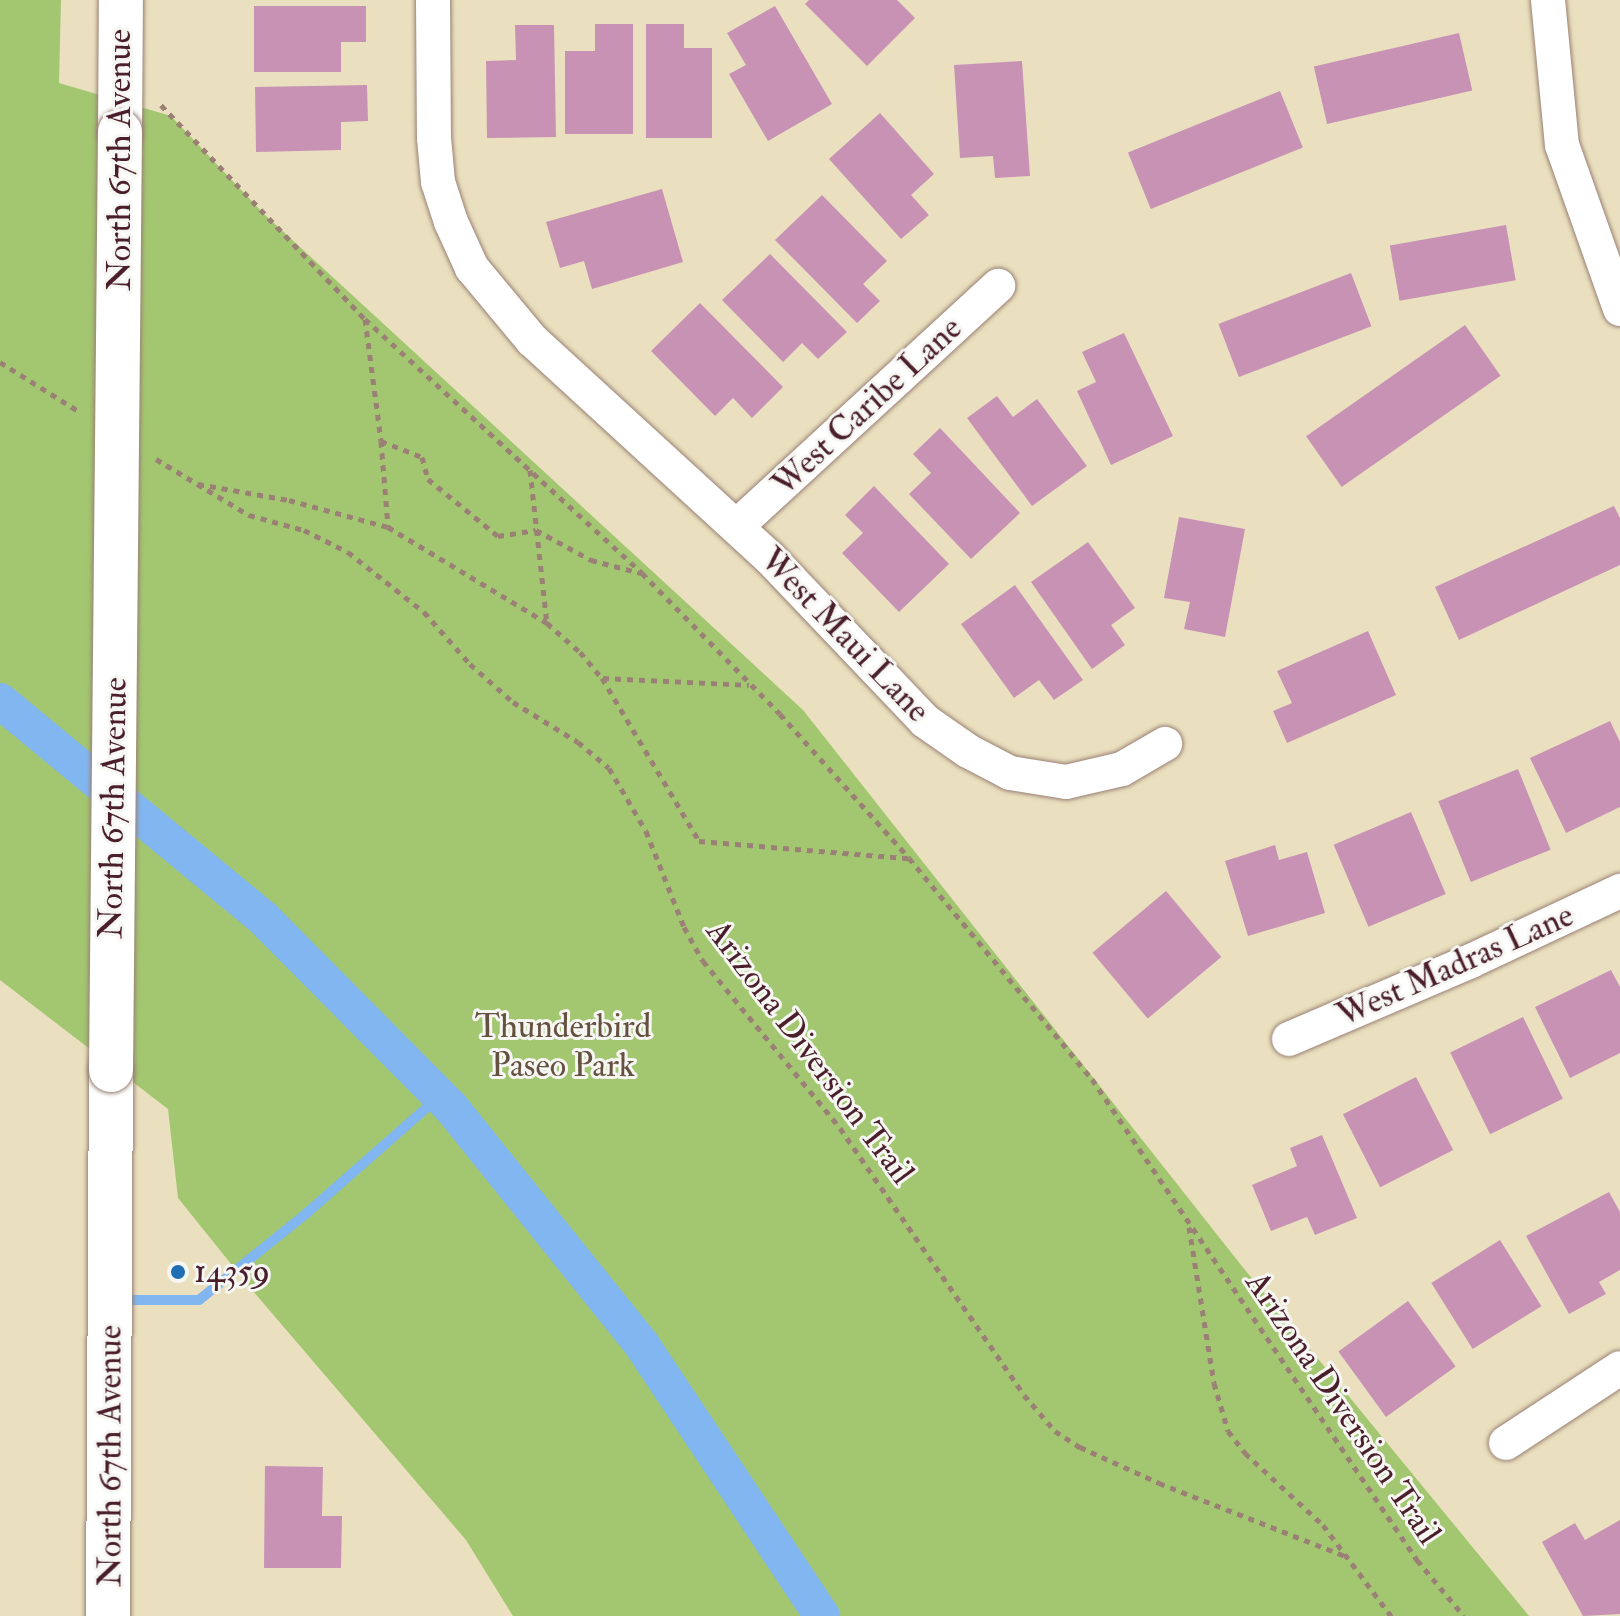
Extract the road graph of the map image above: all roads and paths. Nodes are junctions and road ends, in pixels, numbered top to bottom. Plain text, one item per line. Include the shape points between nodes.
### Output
1 (121, 0) edge
2 (433, 0) edge
3 (1548, 0) edge
4 (121, 62) junction
5 (998, 286) dead end
6 (1620, 309) edge
7 (365, 319) junction
8 (0, 362) edge
9 (91, 418) dead end
10 (381, 441) junction
11 (143, 451) dead end
12 (530, 469) junction
13 (194, 483) junction
14 (737, 526) junction
15 (388, 527) junction
16 (536, 530) junction
17 (642, 573) junction
18 (547, 623) junction
19 (602, 678) junction
20 (751, 685) junction
21 (1165, 744) dead end
22 (909, 858) junction
23 (1620, 891) edge
24 (1289, 1039) dead end
25 (1188, 1224) junction
26 (1620, 1368) edge
27 (1506, 1443) dead end
28 (1345, 1556) junction
29 (108, 1616) edge
30 (1391, 1616) edge
31 (1464, 1616) edge

1 - 4 main road, North 67th Avenue
2 - 14 street, West Maui Lane via 438,182 472,268 532,340
3 - 6 street via 1562,145
4 - 7 path, Arizona Diversion Trail
4 - 29 main road, North 67th Avenue, bridge
5 - 14 street, West Caribe Lane
7 - 10 path
7 - 12 path, Arizona Diversion Trail
8 - 9 path
10 - 15 path
10 - 16 path via 422,457 428,479 498,536
11 - 13 path, Arizona Diversion Trail
12 - 16 path
12 - 17 path, Arizona Diversion Trail
13 - 15 path, Arizona Diversion Trail via 289,500
13 - 28 path, Arizona Diversion Trail via 249,515 304,530 348,552 424,612 513,702 559,728 609,768 646,831 703,961 840,1128 1024,1395 1055,1431 1159,1483
14 - 21 street, West Maui Lane via 925,721 1010,773 1066,782 1122,769
15 - 18 path, Arizona Diversion Trail
16 - 17 path via 591,560
16 - 18 path
17 - 20 path, Arizona Diversion Trail
18 - 19 path, Arizona Diversion Trail
19 - 20 path
19 - 22 path, Arizona Diversion Trail via 699,841
20 - 22 path, Arizona Diversion Trail
22 - 25 path, Arizona Diversion Trail via 1092,1079
23 - 24 street, West Madras Lane
25 - 28 path, Arizona Diversion Trail via 1214,1383 1228,1431 1323,1525
25 - 31 path, Arizona Diversion Trail via 1417,1560
26 - 27 street
28 - 30 path, Arizona Diversion Trail

